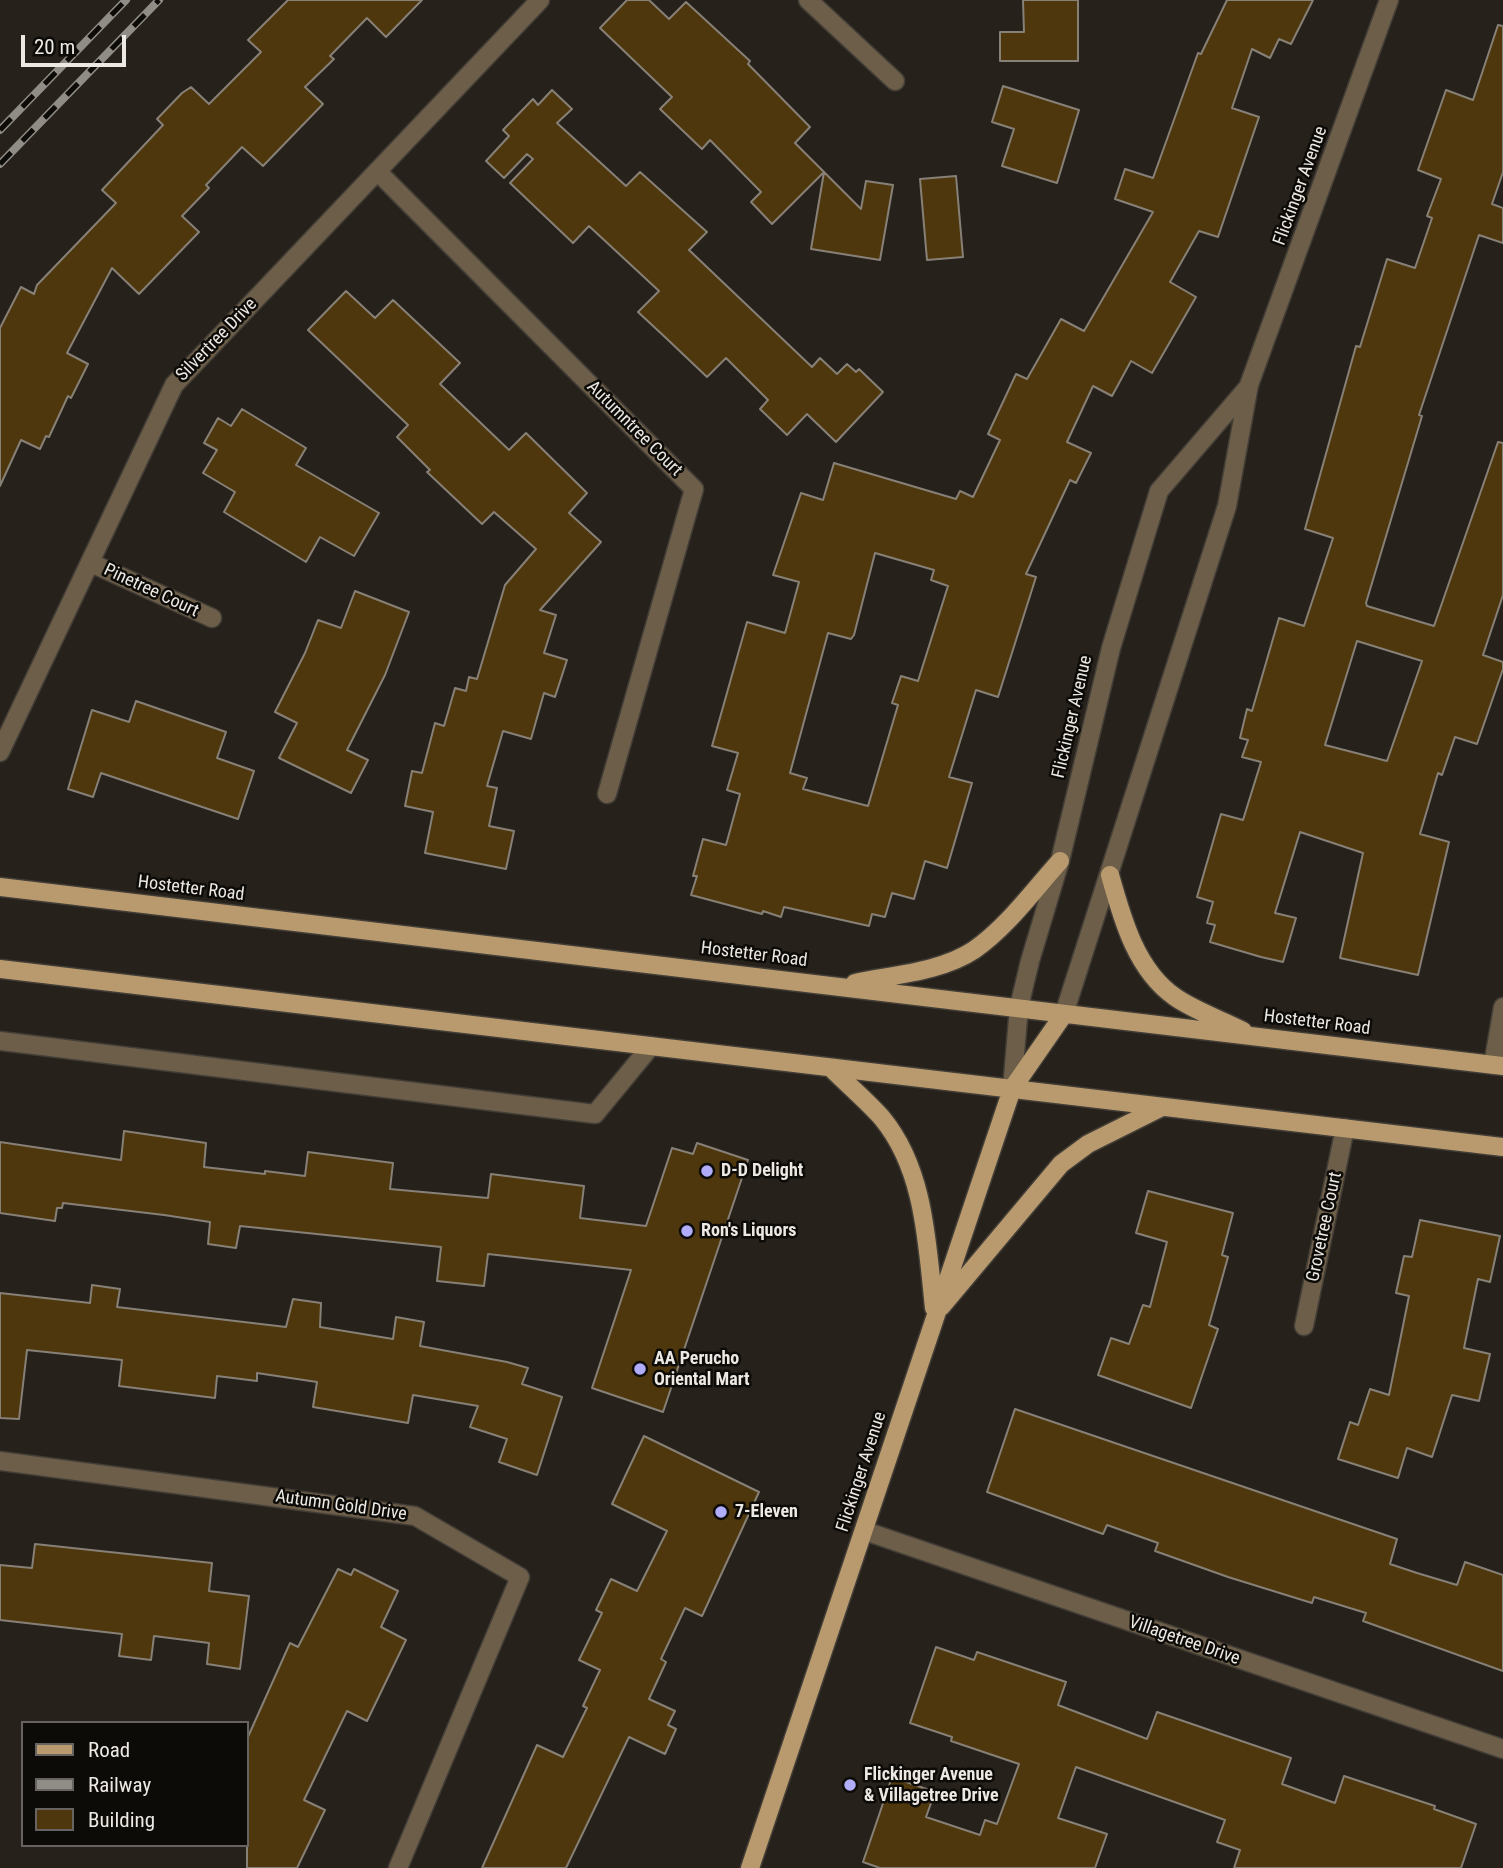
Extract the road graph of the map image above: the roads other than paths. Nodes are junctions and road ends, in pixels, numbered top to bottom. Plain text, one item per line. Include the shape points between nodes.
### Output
1 (540, 0) edge
2 (808, 0) edge
3 (1389, 0) edge
4 (895, 81) dead end
5 (379, 173) junction
6 (1249, 385) junction
7 (91, 563) junction
8 (212, 618) dead end
9 (0, 752) edge
10 (607, 794) dead end
11 (1060, 861) junction
12 (1110, 875) junction
13 (0, 887) edge
14 (0, 969) edge
15 (839, 986) junction
16 (1018, 1007) junction
17 (1503, 1007) edge
18 (1064, 1014) junction
19 (1256, 1037) junction
20 (0, 1041) edge
21 (652, 1046) junction
22 (1498, 1066) edge
23 (832, 1069) junction
24 (1012, 1089) junction
25 (1162, 1108) junction
26 (1345, 1128) junction
27 (1503, 1147) edge
28 (935, 1315) junction
29 (1304, 1326) dead end
30 (0, 1461) edge
31 (865, 1531) junction
32 (1503, 1749) edge
33 (398, 1868) edge
34 (750, 1868) edge

1 - 5 street, Silvertree Drive
2 - 4 street
3 - 6 street, Flickinger Avenue
5 - 7 street, Silvertree Drive via 174,385
5 - 10 street, Autumntree Court via 694,489
6 - 11 street, Flickinger Avenue via 1159,491 1111,648
6 - 12 street, Flickinger Avenue via 1227,506
7 - 8 street, Pinetree Court
7 - 9 street, Silvertree Drive
11 - 15 main road via 973,951 934,967
11 - 16 street, Flickinger Avenue
12 - 18 street, Flickinger Avenue
12 - 19 main road via 1141,960 1174,997
13 - 15 main road, Hostetter Road
14 - 21 main road
15 - 16 main road, Hostetter Road
16 - 18 main road, Hostetter Road
16 - 24 street, Flickinger Avenue
17 - 22 street
18 - 19 main road, Hostetter Road
18 - 24 main road, Flickinger Avenue
19 - 22 main road, Hostetter Road
20 - 21 street via 595,1114
21 - 23 main road
23 - 24 main road
23 - 28 main road via 883,1120 913,1173 924,1221
24 - 25 main road
24 - 28 main road, Flickinger Avenue
25 - 26 main road
25 - 28 main road via 1088,1144 1061,1164
26 - 27 main road
26 - 29 street, Grovetree Court
28 - 31 main road, Flickinger Avenue
30 - 33 street, Autumn Gold Drive via 415,1516 520,1577
31 - 32 street, Villagetree Drive
31 - 34 main road, Flickinger Avenue

